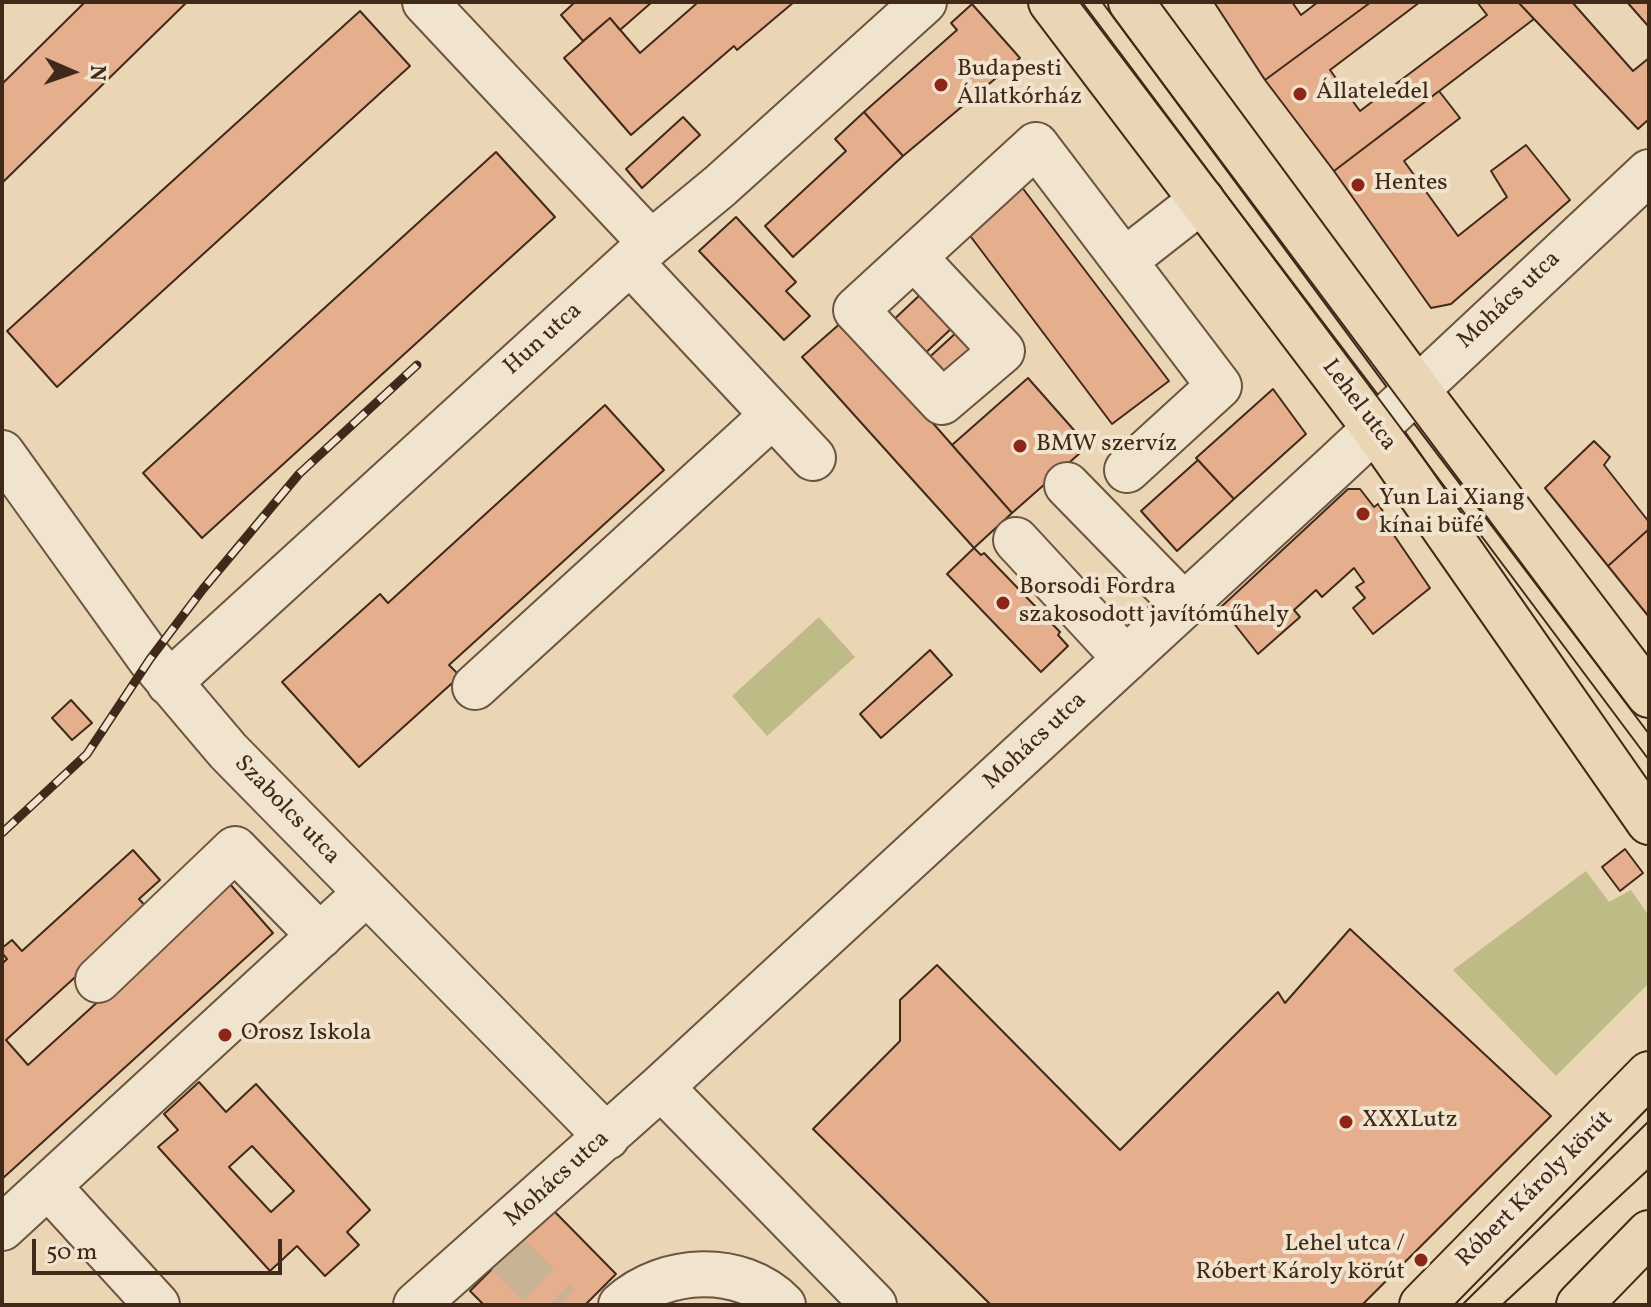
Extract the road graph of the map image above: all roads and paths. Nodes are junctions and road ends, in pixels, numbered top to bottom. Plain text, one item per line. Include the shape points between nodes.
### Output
1 (425, 2) edge
2 (924, 2) edge
3 (1051, 2) edge
4 (1131, 2) edge
5 (1646, 180) edge
6 (1202, 200) junction
7 (640, 252) junction
8 (914, 257) dead end
9 (1124, 261) junction
10 (1416, 388) junction
11 (773, 415) junction
12 (1375, 429) junction
13 (2, 453) edge
14 (813, 458) dead end
15 (1127, 470) dead end
16 (1067, 485) dead end
17 (1016, 540) dead end
18 (1184, 605) junction
19 (1126, 659) junction
20 (169, 683) junction
21 (475, 687) dead end
22 (1649, 695) edge
23 (1649, 822) edge
24 (365, 894) junction
25 (320, 936) junction
26 (98, 980) dead end
27 (1649, 1074) edge
28 (661, 1087) junction
29 (607, 1137) junction
30 (48, 1186) junction
31 (2, 1228) edge
32 (1649, 1233) edge
33 (157, 1305) edge
34 (416, 1305) edge
35 (621, 1305) edge
36 (783, 1305) edge
37 (874, 1305) edge
38 (1422, 1305) edge
39 (1579, 1305) edge

1 - 7 street
2 - 7 street, Hun utca
3 - 6 main road, Lehel utca
4 - 10 main road
5 - 10 street, Mohács utca
6 - 9 street
6 - 12 main road, Lehel utca
7 - 11 street
7 - 20 street, Hun utca
8 - 9 street via 1036,145
9 - 15 street via 1219,386
10 - 12 street, Mohács utca
10 - 22 main road
11 - 14 street
11 - 21 street
12 - 18 street, Mohács utca
12 - 23 main road, Lehel utca
13 - 20 street, Szabolcs utca
16 - 18 street
17 - 19 street
18 - 19 street, Mohács utca
19 - 28 street, Mohács utca
20 - 24 street, Szabolcs utca
24 - 25 street
24 - 29 street, Szabolcs utca
25 - 26 street via 235,849
25 - 30 street
27 - 38 main road, Róbert Károly körút
28 - 29 street, Mohács utca
28 - 37 street
29 - 34 street, Mohács utca via 499,1247
30 - 31 street
30 - 33 street
32 - 39 main road
35 - 36 street via 635,1292 672,1276 702,1274 745,1281

